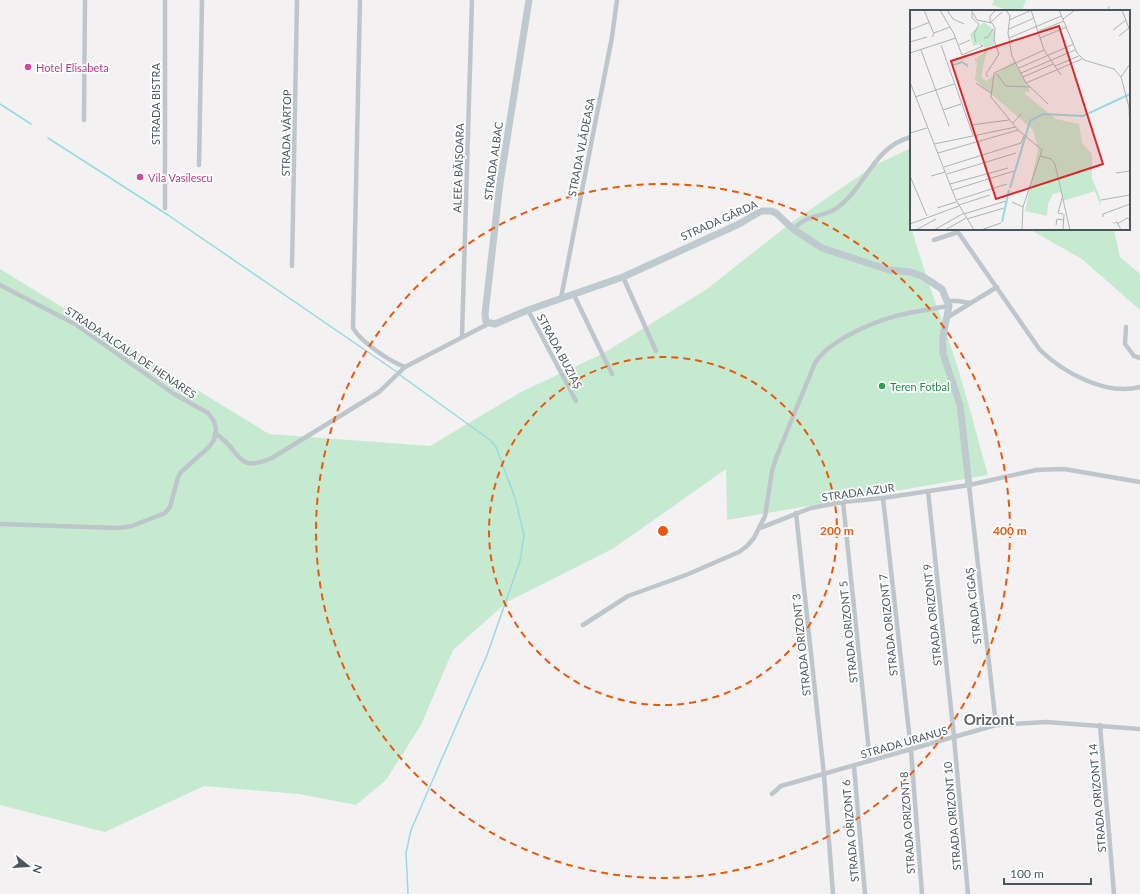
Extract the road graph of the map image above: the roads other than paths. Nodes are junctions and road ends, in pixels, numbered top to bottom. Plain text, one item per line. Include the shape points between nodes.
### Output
1 (85, 0) edge
2 (165, 0) edge
3 (202, 0) edge
4 (297, 0) edge
5 (360, 0) edge
6 (472, 0) edge
7 (529, 0) edge
8 (617, 0) edge
9 (84, 120) dead end
10 (910, 137) edge
11 (199, 166) dead end
12 (165, 208) dead end
13 (793, 229) junction
14 (934, 240) dead end
15 (292, 266) dead end
16 (623, 277) junction
17 (0, 285) edge
18 (997, 287) junction
19 (573, 293) junction
20 (561, 298) junction
21 (949, 303) junction
22 (970, 303) junction
23 (528, 310) junction
24 (948, 317) junction
25 (488, 324) junction
26 (1126, 327) dead end
27 (462, 336) junction
28 (656, 351) dead end
29 (1140, 358) edge
30 (404, 368) junction
31 (612, 374) dead end
32 (1140, 387) edge
33 (576, 401) dead end
34 (216, 434) junction
35 (1140, 482) edge
36 (969, 485) junction
37 (928, 492) junction
38 (883, 498) junction
39 (843, 502) junction
40 (796, 513) junction
41 (0, 524) edge
42 (760, 528) junction
43 (582, 625) dead end
44 (996, 725) junction
45 (1100, 725) junction
46 (1140, 729) edge
47 (954, 737) junction
48 (911, 750) junction
49 (870, 761) junction
50 (854, 766) junction
51 (824, 775) junction
52 (772, 794) dead end
53 (833, 894) edge
54 (865, 894) edge
55 (922, 894) edge
56 (968, 894) edge
57 (1114, 894) edge

1 - 9 street
2 - 12 street, STRADA BISTRA
3 - 11 street
4 - 15 street, STRADA VÂRTOP
5 - 30 street via 354,328 361,338
6 - 27 street, ALEEA BĂIȘOARA
7 - 25 street, STRADA ALBAC via 500,183 484,314
8 - 20 street, STRADA VLĂDEASA
10 - 13 street via 894,144 882,154 857,188 836,209 804,220
13 - 16 street, STRADA GÂRDA via 776,213 761,211
13 - 21 street, STRADA GÂRDA via 822,248 889,270 922,276 942,289
14 - 18 street via 958,232
16 - 19 street, STRADA GÂRDA
16 - 28 street
17 - 34 street, STRADA ALCALA DE HENARES via 74,324 174,394 208,413 214,421
18 - 22 street
18 - 32 street via 1040,350 1053,363 1077,377 1108,387
19 - 20 street, STRADA GÂRDA
19 - 31 street
20 - 23 street, STRADA GÂRDA
21 - 22 street
21 - 24 street
21 - 42 street via 891,316 867,325 824,351 815,363 776,458 765,516
22 - 24 street
23 - 25 street, STRADA GÂRDA via 495,324
23 - 33 street, STRADA BUZIAȘ
24 - 36 street via 943,336 943,354 960,405
25 - 27 street, STRADA GÂRDA
26 - 29 street via 1125,344 1134,356
27 - 30 street, STRADA GÂRDA
30 - 34 street, STRADA GÂRDA via 379,392 272,458 258,464 249,464 241,460 223,438
34 - 41 street via 209,447 181,472 172,502 165,513 132,526 118,528
35 - 36 street, STRADA AZUR via 1051,468
36 - 37 street, STRADA AZUR
36 - 44 street, STRADA CIGAȘ
37 - 38 street, STRADA AZUR
37 - 47 street, STRADA ORIZONT 9
38 - 39 street, STRADA AZUR
38 - 48 street, STRADA ORIZONT 7
39 - 40 street, STRADA AZUR
39 - 49 street, STRADA ORIZONT 5
40 - 42 street, STRADA AZUR
40 - 51 street, STRADA ORIZONT 3
42 - 43 street via 739,552 628,596
44 - 45 street, STRADA URANUS via 1046,722
44 - 47 street, STRADA URANUS
45 - 46 street, STRADA URANUS
45 - 57 street, STRADA ORIZONT 14
47 - 48 street, STRADA URANUS
47 - 56 street, STRADA ORIZONT 10
48 - 49 street, STRADA URANUS
48 - 55 street, STRADA ORIZONT 8
49 - 50 street, STRADA URANUS
50 - 51 street, STRADA URANUS
50 - 54 street, STRADA ORIZONT 6
51 - 52 street, STRADA URANUS via 781,786
51 - 53 street, STRADA ORIZONT 3

